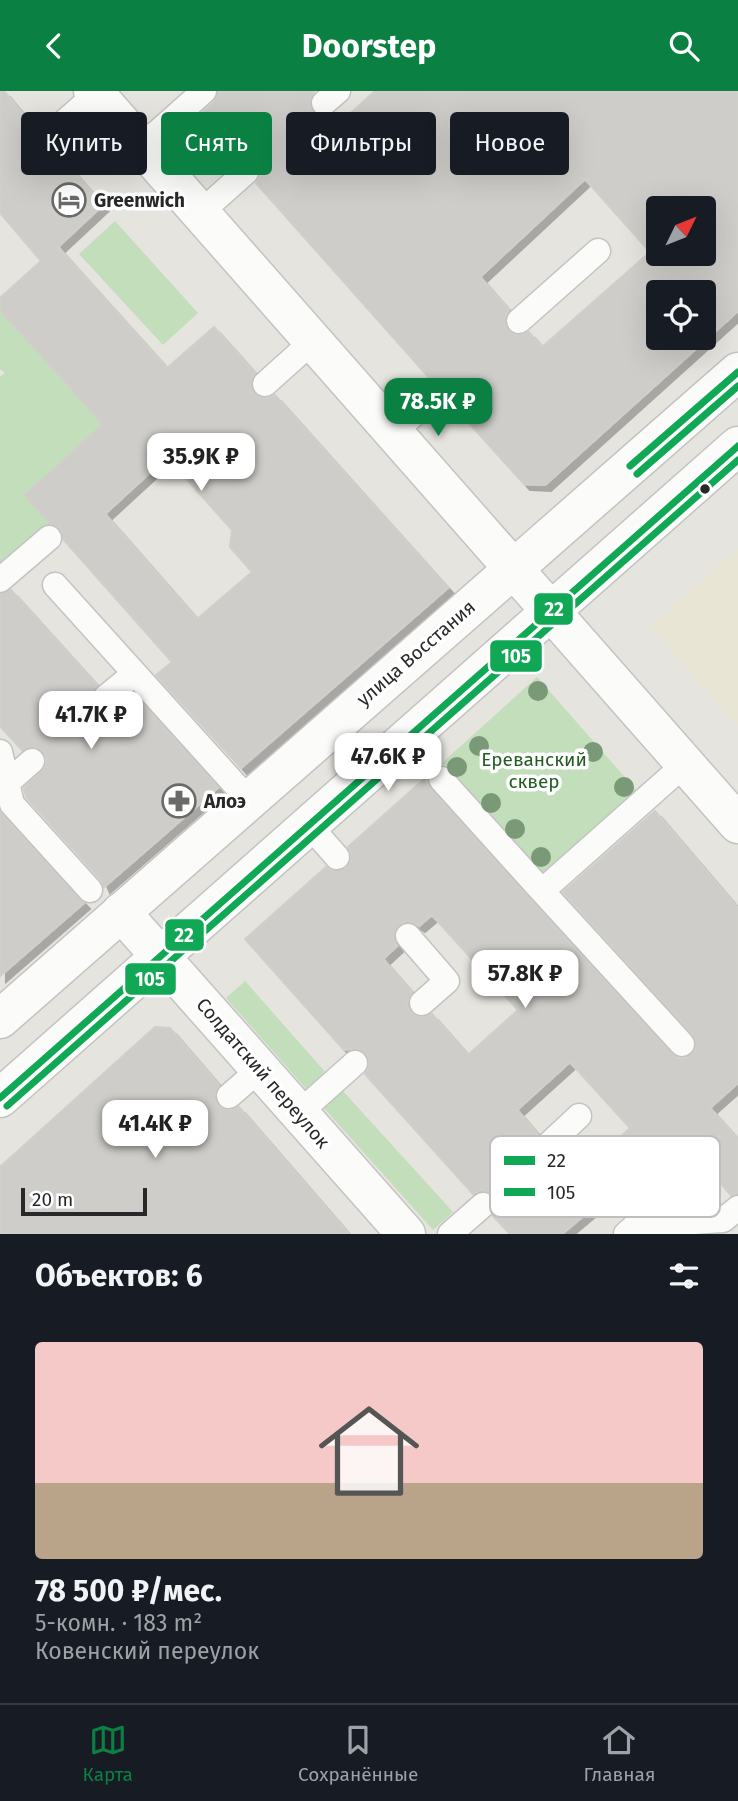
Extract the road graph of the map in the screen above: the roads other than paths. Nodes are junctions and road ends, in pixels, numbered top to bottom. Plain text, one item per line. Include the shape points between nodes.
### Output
1 (204, 91) edge
2 (94, 93) edge
3 (74, 112) edge
4 (111, 112) edge
5 (147, 142) edge
6 (147, 152) edge
7 (243, 175) edge
8 (200, 212) junction
9 (598, 251) dead end
10 (520, 321) dead end
11 (314, 341) junction
12 (738, 372) edge
13 (265, 384) dead end
14 (440, 391) dead end
15 (394, 432) junction
16 (738, 446) edge
17 (49, 538) dead end
18 (514, 568) junction
19 (0, 580) edge
20 (55, 585) dead end
21 (550, 610) junction
22 (134, 674) junction
23 (107, 697) dead end
24 (0, 752) edge
25 (32, 761) dead end
26 (685, 764) junction
27 (441, 779) dead end
28 (7, 783) junction
29 (248, 800) junction
30 (308, 824) junction
31 (738, 824) edge
32 (337, 857) dead end
33 (542, 891) junction
34 (105, 904) junction
35 (408, 936) dead end
36 (160, 956) junction
37 (422, 1003) dead end
38 (0, 1019) edge
39 (682, 1044) dead end
40 (355, 1063) dead end
41 (260, 1069) junction
42 (229, 1096) dead end
43 (0, 1098) edge
44 (299, 1113) junction
45 (579, 1116) dead end
46 (558, 1136) edge
47 (483, 1205) dead end
48 (738, 1208) edge
49 (406, 1234) edge
50 (450, 1234) edge
51 (626, 1234) edge

1 - 5 lane
2 - 3 lane
2 - 4 street
6 - 8 street
7 - 8 lane
8 - 11 street
9 - 10 lane
11 - 13 lane
11 - 15 street
12 - 18 street, улица Восстания
14 - 15 lane
15 - 18 street
16 - 21 street
17 - 19 lane
18 - 21 street
18 - 29 street, улица Восстания
20 - 22 lane
21 - 26 street
21 - 30 street
22 - 23 lane
22 - 29 lane
24 - 28 lane
25 - 28 lane
26 - 31 street
26 - 33 lane
27 - 33 lane
28 - 34 lane via 12,804
29 - 34 street, улица Восстания
30 - 32 lane
30 - 36 street
33 - 39 lane
34 - 36 street, Солдатский переулок
34 - 38 street, улица Восстания
35 - 37 lane via 447,981
36 - 41 street, Солдатский переулок
36 - 43 street
40 - 44 lane
41 - 42 lane
41 - 44 street, Солдатский переулок
44 - 49 street, Солдатский переулок
45 - 46 lane
47 - 50 lane
48 - 51 lane via 723,1220 635,1226

